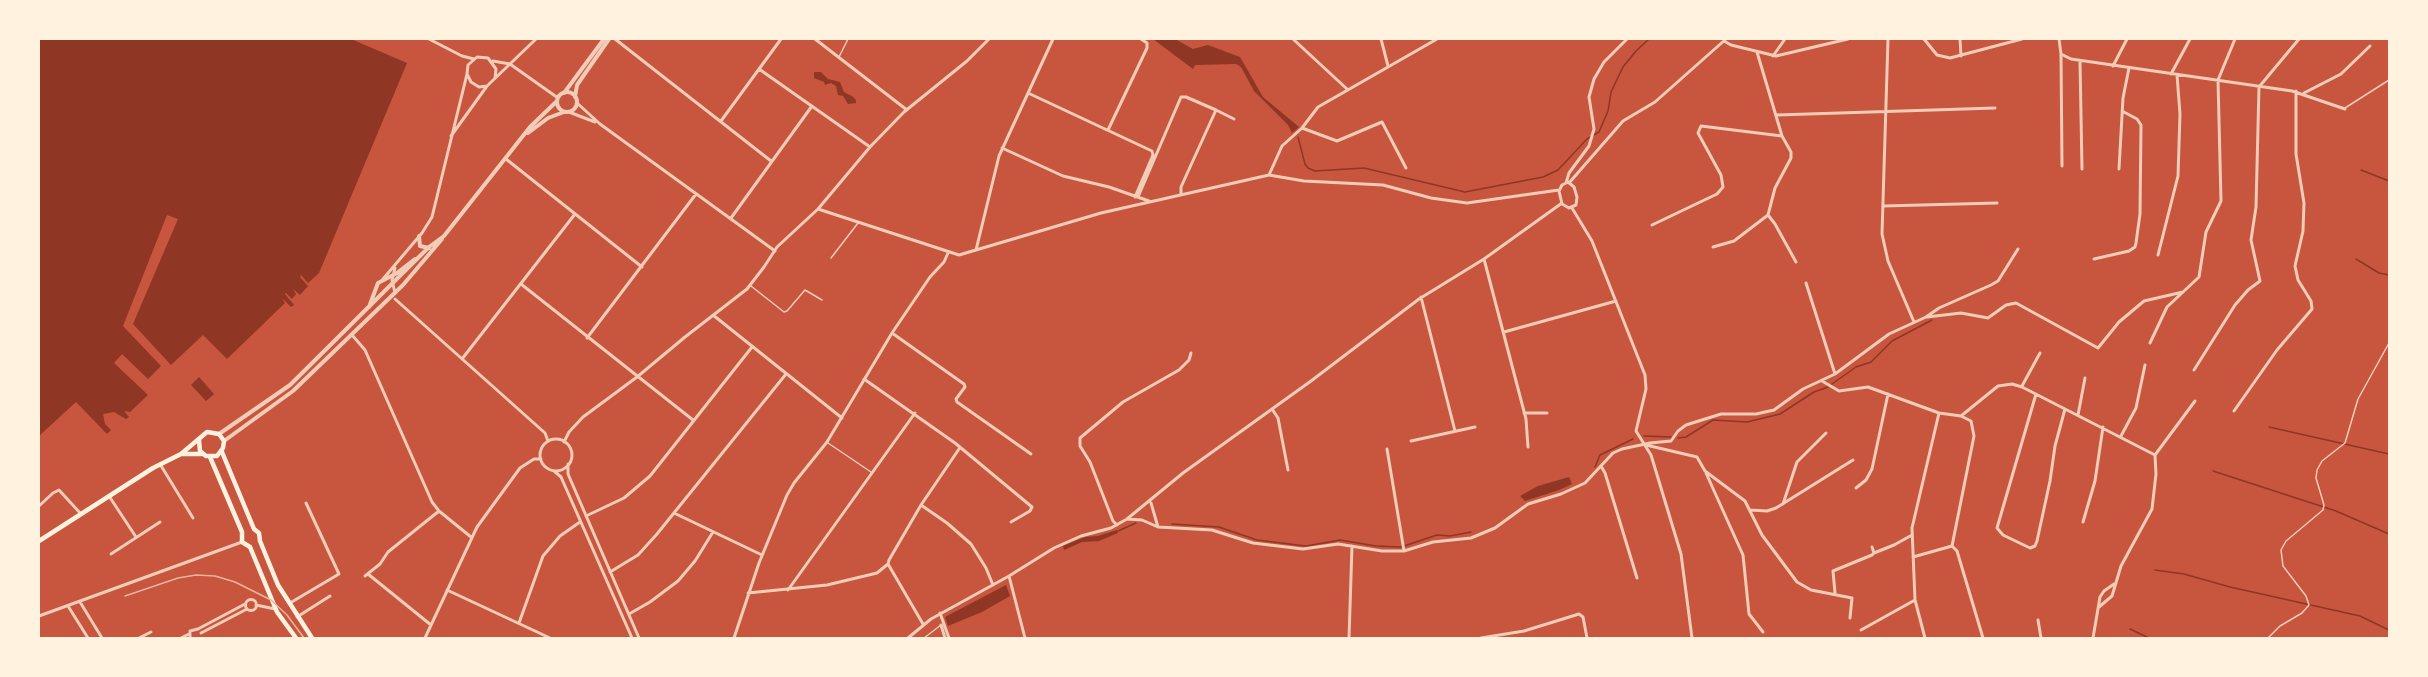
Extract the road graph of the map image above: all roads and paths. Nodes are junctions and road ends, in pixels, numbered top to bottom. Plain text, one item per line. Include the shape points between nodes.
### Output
1 (429, 39) edge
2 (536, 39) edge
3 (604, 39) edge
4 (609, 39) edge
5 (615, 39) edge
6 (782, 39) edge
7 (815, 39) edge
8 (848, 39) edge
9 (989, 39) edge
10 (1053, 39) edge
11 (1141, 39) edge
12 (1293, 39) edge
13 (1381, 39) edge
14 (1437, 39) edge
15 (1627, 39) edge
16 (1785, 39) edge
17 (1848, 39) edge
18 (1888, 39) edge
19 (1924, 39) edge
20 (1960, 39) edge
21 (2022, 39) edge
22 (2060, 39) edge
23 (2127, 39) edge
24 (2190, 39) edge
25 (2235, 39) edge
26 (2300, 39) edge
27 (1725, 40) edge
28 (2370, 46) dead end
29 (1757, 52) junction
30 (2061, 54) junction
31 (462, 56) junction
32 (1773, 56) junction
33 (1961, 56) junction
34 (839, 57) junction
35 (474, 59) junction
36 (492, 60) junction
37 (2080, 61) junction
38 (510, 64) junction
39 (468, 65) junction
40 (1388, 66) junction
41 (2113, 66) junction
42 (2129, 68) junction
43 (759, 69) junction
44 (467, 74) junction
45 (2171, 74) junction
46 (2177, 75) junction
47 (495, 78) junction
48 (2217, 80) junction
49 (2389, 80) edge
50 (488, 86) junction
51 (2259, 87) junction
52 (1347, 89) junction
53 (2295, 91) junction
54 (564, 93) junction
55 (1028, 93) junction
56 (2302, 94) junction
57 (575, 97) junction
58 (557, 100) junction
59 (577, 103) junction
60 (812, 106) junction
61 (1995, 108) dead end
62 (2345, 109) joint
63 (908, 110) junction
64 (1216, 110) junction
65 (1886, 111) junction
66 (2122, 111) junction
67 (567, 112) junction
68 (1777, 115) junction
69 (1234, 119) dead end
70 (721, 121) junction
71 (600, 124) junction
72 (1302, 128) junction
73 (1108, 130) junction
74 (527, 133) junction
75 (1782, 136) junction
76 (450, 137) junction
77 (870, 147) junction
78 (1002, 148) junction
79 (506, 159) junction
80 (771, 161) junction
81 (2062, 166) dead end
82 (1406, 168) dead end
83 (2082, 169) dead end
84 (2119, 169) dead end
85 (1269, 175) junction
86 (1567, 183) junction
87 (1559, 190) junction
88 (696, 194) junction
89 (1181, 194) junction
90 (1137, 197) junction
91 (1150, 201) junction
92 (1562, 203) junction
93 (1996, 203) dead end
94 (1883, 206) junction
95 (1572, 208) junction
96 (818, 209) junction
97 (575, 214) junction
98 (1768, 216) junction
99 (731, 218) junction
100 (858, 223) junction
101 (1652, 225) dead end
102 (419, 236) junction
103 (444, 236) junction
104 (429, 247) junction
105 (1713, 247) dead end
106 (2018, 249) dead end
107 (976, 250) junction
108 (775, 251) junction
109 (948, 253) junction
110 (2158, 255) dead end
111 (831, 258) dead end
112 (1484, 259) junction
113 (2094, 259) dead end
114 (1796, 262) dead end
115 (395, 267) junction
116 (642, 267) junction
117 (393, 276) junction
118 (383, 279) junction
119 (1806, 283) dead end
120 (521, 284) junction
121 (393, 285) junction
122 (750, 285) junction
123 (376, 290) junction
124 (2185, 291) junction
125 (395, 293) junction
126 (381, 297) junction
127 (1421, 297) junction
128 (389, 299) junction
129 (395, 299) junction
130 (822, 300) dead end
131 (1616, 302) junction
132 (365, 312) junction
133 (713, 315) junction
134 (1926, 317) junction
135 (1914, 322) junction
136 (1504, 332) junction
137 (892, 333) junction
138 (352, 335) junction
139 (587, 338) junction
140 (2150, 343) dead end
141 (2389, 343) edge
142 (752, 347) junction
143 (1191, 353) dead end
144 (2040, 353) dead end
145 (462, 359) junction
146 (2145, 365) dead end
147 (2194, 370) dead end
148 (786, 374) junction
149 (1835, 374) junction
150 (638, 377) junction
151 (2085, 378) dead end
152 (864, 379) junction
153 (1822, 381) junction
154 (2022, 387) junction
155 (1888, 394) junction
156 (2036, 394) junction
157 (2195, 401) dead end
158 (1272, 409) junction
159 (2065, 409) junction
160 (2234, 411) dead end
161 (1939, 412) junction
162 (915, 413) junction
163 (1524, 413) junction
164 (1547, 413) dead end
165 (2078, 415) junction
166 (1960, 416) junction
167 (842, 418) junction
168 (694, 421) junction
169 (1474, 427) dead end
170 (2103, 427) junction
171 (1455, 431) junction
172 (1826, 433) dead end
173 (219, 434) junction
174 (2121, 436) junction
175 (199, 440) junction
176 (224, 441) junction
177 (548, 441) junction
178 (1411, 441) dead end
179 (564, 442) junction
180 (827, 442) junction
181 (1644, 444) junction
182 (1528, 447) dead end
183 (960, 448) junction
184 (1387, 449) dead end
185 (222, 452) junction
186 (181, 454) junction
187 (203, 454) junction
188 (1031, 454) dead end
189 (2155, 455) junction
190 (210, 457) junction
191 (541, 459) junction
192 (1853, 460) dead end
193 (160, 464) junction
194 (568, 465) junction
195 (1601, 466) junction
196 (1288, 470) dead end
197 (554, 471) junction
198 (1705, 471) junction
199 (873, 473) junction
200 (1856, 488) dead end
201 (109, 496) junction
202 (1151, 502) junction
203 (306, 503) dead end
204 (921, 505) junction
205 (1782, 505) junction
206 (39, 506) edge
207 (1750, 510) junction
208 (440, 511) junction
209 (674, 513) junction
210 (81, 514) junction
211 (586, 516) junction
212 (193, 518) dead end
213 (1127, 519) junction
214 (160, 522) dead end
215 (580, 522) junction
216 (1011, 522) dead end
217 (2083, 522) dead end
218 (1117, 525) junction
219 (1158, 527) junction
220 (254, 529) junction
221 (242, 532) junction
222 (713, 532) junction
223 (1912, 535) junction
224 (471, 537) junction
225 (137, 538) junction
226 (39, 541) edge
227 (260, 541) junction
228 (242, 542) junction
229 (1352, 546) junction
230 (1952, 546) junction
231 (250, 547) junction
232 (1872, 547) dead end
233 (1404, 551) junction
234 (1874, 553) junction
235 (111, 554) dead end
236 (762, 555) junction
237 (1913, 557) junction
238 (888, 564) junction
239 (610, 572) junction
240 (1009, 576) junction
241 (1637, 578) dead end
242 (2115, 581) junction
243 (993, 585) junction
244 (447, 590) junction
245 (788, 590) junction
246 (748, 593) junction
247 (1835, 593) junction
248 (330, 596) dead end
249 (1915, 600) junction
250 (80, 602) junction
251 (288, 604) junction
252 (256, 605) junction
253 (68, 606) junction
254 (246, 607) junction
255 (2098, 607) junction
256 (277, 612) junction
257 (940, 613) junction
258 (629, 614) junction
259 (39, 616) edge
260 (297, 617) junction
261 (1850, 618) dead end
262 (2038, 620) dead end
263 (943, 622) junction
264 (519, 623) junction
265 (923, 624) junction
266 (431, 625) junction
267 (198, 629) junction
268 (1861, 630) dead end
269 (150, 632) dead end
270 (1763, 632) dead end
271 (189, 636) edge
272 (201, 636) edge
273 (88, 638) edge
274 (102, 638) edge
275 (139, 638) edge
276 (181, 638) edge
277 (296, 638) edge
278 (312, 638) edge
279 (425, 638) edge
280 (550, 638) edge
281 (632, 638) edge
282 (639, 638) edge
283 (735, 638) edge
284 (908, 638) edge
285 (924, 638) edge
286 (946, 638) edge
287 (1025, 638) edge
288 (1348, 638) edge
289 (1481, 638) edge
290 (1587, 638) edge
291 (1692, 638) edge
292 (1925, 638) edge
293 (1983, 638) edge
294 (2041, 638) edge
295 (2093, 638) edge
296 (2268, 638) edge

1 - 31 street
2 - 38 street
3 - 54 street
4 - 57 street via 577,85
5 - 70 street
6 - 43 street
7 - 34 street
8 - 34 lane
9 - 63 street
10 - 55 street
11 - 73 street via 1147,48
12 - 52 street
13 - 40 street
14 - 40 street
15 - 86 street via 1604,62 1594,79 1589,97 1595,125 1586,151 1569,173
16 - 32 street
17 - 32 street
18 - 65 street
19 - 33 street via 1939,56
20 - 33 street
21 - 33 street
22 - 30 street
23 - 41 street
24 - 45 street
25 - 48 street
26 - 51 street
27 - 29 street
27 - 86 street via 1656,102 1623,121
28 - 56 street via 2341,74
29 - 32 street
29 - 68 street
30 - 37 street
30 - 81 street
31 - 35 street
31 - 39 street
34 - 63 street
35 - 36 street
35 - 39 street
36 - 38 street
36 - 47 street
37 - 41 street
37 - 83 street
38 - 47 street
38 - 58 street
39 - 44 street
40 - 52 street
41 - 42 street
42 - 45 street
42 - 66 street
43 - 60 street
43 - 70 street
44 - 50 street via 474,85
44 - 76 street
45 - 46 street
46 - 48 street
46 - 110 street via 2178,176
47 - 50 street
48 - 51 street
48 - 124 street via 2222,199 2206,232 2198,280
49 - 62 lane
50 - 76 street
51 - 53 street
51 - 147 street via 2256,207 2251,240 2260,281 2235,305
52 - 72 street via 1318,107
53 - 56 street
53 - 160 street via 2296,154 2304,203 2295,266 2312,311 2277,350
54 - 57 street
54 - 58 street
55 - 73 street
55 - 78 street
56 - 62 street
57 - 59 street
58 - 67 street via 559,108
58 - 74 street
59 - 67 street
59 - 71 street
60 - 77 street
60 - 80 street
61 - 65 street
63 - 77 street
64 - 69 street
64 - 89 street
64 - 90 street via 1181,97
65 - 68 street
65 - 94 street
66 - 84 street
66 - 113 street via 2138,119 2141,125 2136,243 2129,251
67 - 71 street
67 - 74 street via 548,118
68 - 75 street
70 - 80 street
71 - 88 street
72 - 82 street via 1337,141 1383,123
72 - 85 street via 1282,146
73 - 90 street via 1153,153
74 - 79 street
75 - 98 street via 1791,150 1791,158 1775,188
75 - 101 street via 1698,127 1723,181 1722,189
76 - 102 street via 432,218
77 - 96 street
78 - 90 street via 1063,176
78 - 107 street
79 - 97 street
79 - 103 street
80 - 99 street
85 - 87 street via 1383,185 1467,203
85 - 89 street
86 - 87 street
86 - 95 street via 1574,187 1577,197
87 - 92 street
88 - 99 street
88 - 116 street
89 - 91 street
90 - 91 street
91 - 107 street
92 - 95 street
92 - 112 street
93 - 94 street
94 - 135 street via 1886,254
95 - 131 street via 1592,241
96 - 100 street
96 - 108 street
97 - 116 street
97 - 120 street
98 - 105 street via 1734,241
98 - 114 street
99 - 108 street
100 - 109 street
100 - 111 lane
102 - 104 street via 420,246
102 - 115 street
103 - 104 street
103 - 125 street
104 - 117 street
104 - 121 street
106 - 134 street via 1998,280
107 - 109 street via 958,255
108 - 122 street
109 - 137 street
112 - 127 street
112 - 136 street
115 - 117 street
115 - 118 street
116 - 139 street
117 - 118 street
117 - 121 street
118 - 121 street
118 - 123 street
119 - 149 street
120 - 139 street
120 - 145 street
121 - 125 street
121 - 126 street
122 - 130 lane via 784,312 804,290
122 - 133 street
123 - 126 street
123 - 132 street
124 - 134 street via 2144,301 2119,322 2098,348 2016,303 1988,318 1964,313
124 - 140 street via 2167,307
125 - 128 street
125 - 129 street
126 - 128 street
126 - 132 street
127 - 158 street
127 - 171 street
128 - 129 street
128 - 138 street
129 - 145 street
131 - 136 street
131 - 181 street via 1646,379 1636,431
132 - 173 street via 290,385
133 - 142 street
133 - 150 street
134 - 135 street
135 - 149 street via 1883,338
136 - 163 street
137 - 152 street
137 - 188 street via 964,384 957,402
138 - 176 street via 286,398
138 - 208 street via 365,350 423,484
139 - 150 street
141 - 296 lane via 2358,399 2346,443 2322,461 2317,470 2323,510 2289,538 2281,550 2283,566 2309,605
142 - 148 street
142 - 168 street
143 - 218 street via 1176,372 1114,407 1080,438 1080,446
144 - 154 street
145 - 177 street via 545,433
146 - 174 street via 2136,408
148 - 167 street
148 - 209 street
149 - 153 street
150 - 168 street
150 - 179 street via 583,417
151 - 165 street
152 - 162 street
152 - 167 street
153 - 155 street via 1839,391 1868,387
153 - 181 street via 1769,412 1721,414 1686,425 1671,441
154 - 156 street
154 - 166 street via 2006,383 1998,386
155 - 161 street
155 - 200 street via 1872,469
156 - 159 street
156 - 159 street via 1997,528 2030,548 2037,541
157 - 189 street
158 - 196 street via 1279,422
158 - 202 street via 1183,473
159 - 165 street
161 - 166 street
161 - 223 street
162 - 183 street
162 - 199 street
163 - 164 street
163 - 182 street
165 - 170 street
166 - 230 street via 1971,422 1974,436
167 - 180 street
168 - 211 street via 636,489
169 - 171 street
170 - 174 street
170 - 217 street via 2095,481
171 - 178 street
172 - 205 street via 1797,462
173 - 175 main road via 207,432
173 - 176 main road
174 - 189 street
175 - 186 main road
175 - 187 main road
176 - 185 main road
177 - 179 street
177 - 191 street via 541,450
179 - 194 street via 572,455
180 - 199 lane
180 - 236 street via 790,488
181 - 195 street via 1619,450
181 - 198 street via 1697,457
181 - 291 street via 1651,455 1683,563
183 - 204 street
183 - 216 street via 1032,507
184 - 233 street
185 - 190 main road
185 - 220 main road
186 - 187 main road
186 - 193 main road
187 - 190 main road
189 - 242 street via 2152,509
190 - 221 main road
191 - 197 street via 544,466
191 - 224 street via 520,468
192 - 205 street
193 - 201 main road
193 - 212 street
194 - 197 street
194 - 211 street
195 - 233 street via 1585,483 1528,504 1482,535
195 - 241 street
197 - 215 street via 561,477
198 - 207 street via 1742,499
198 - 270 street via 1743,555 1749,614
199 - 245 street
201 - 210 main road
201 - 225 street
202 - 213 street
202 - 219 street
203 - 251 street via 338,576
204 - 238 street
204 - 243 street via 971,544
205 - 207 street via 1767,511
206 - 210 street via 59,490
207 - 247 street via 1762,535 1797,582 1811,590
208 - 224 street
208 - 266 street via 386,554 367,575
209 - 222 street
209 - 239 street via 638,555
210 - 226 main road
211 - 239 street
213 - 218 street
213 - 219 street
214 - 225 street
215 - 264 street via 564,532 543,556
215 - 281 street
218 - 240 street via 1060,545
219 - 229 street via 1212,530 1253,543 1303,549 1335,544
220 - 221 main road
220 - 227 main road
221 - 228 main road
222 - 236 street
222 - 258 street via 678,581
223 - 234 street
223 - 237 street
224 - 244 street
225 - 235 street
227 - 231 main road
227 - 251 main road
228 - 231 main road
228 - 250 street
229 - 233 street
229 - 288 street
230 - 237 street
230 - 293 street via 1957,551
231 - 256 main road
232 - 234 street
234 - 247 street via 1833,571
236 - 246 street
237 - 249 street
238 - 245 street via 877,573 852,580
238 - 265 street
239 - 258 street
240 - 243 street
240 - 287 street
242 - 255 street via 2103,592
242 - 255 street via 2112,596
243 - 257 street
244 - 264 street
244 - 266 street
245 - 246 street
246 - 283 street
247 - 261 street via 1853,599
248 - 260 street
249 - 268 street
249 - 292 street
250 - 253 street
250 - 274 street
251 - 260 main road
252 - 254 street via 253,610
252 - 254 street via 251,599
252 - 256 street via 270,606
253 - 259 street
253 - 273 street
254 - 267 street
254 - 272 street
255 - 295 street
256 - 277 main road
257 - 263 street
257 - 265 street
258 - 282 street
260 - 278 main road
262 - 294 street
263 - 285 lane
263 - 286 street
264 - 280 street
265 - 284 street
266 - 279 street
267 - 271 street via 191,629
267 - 272 street
269 - 275 street
271 - 276 street
289 - 290 street via 1512,634 1579,614

